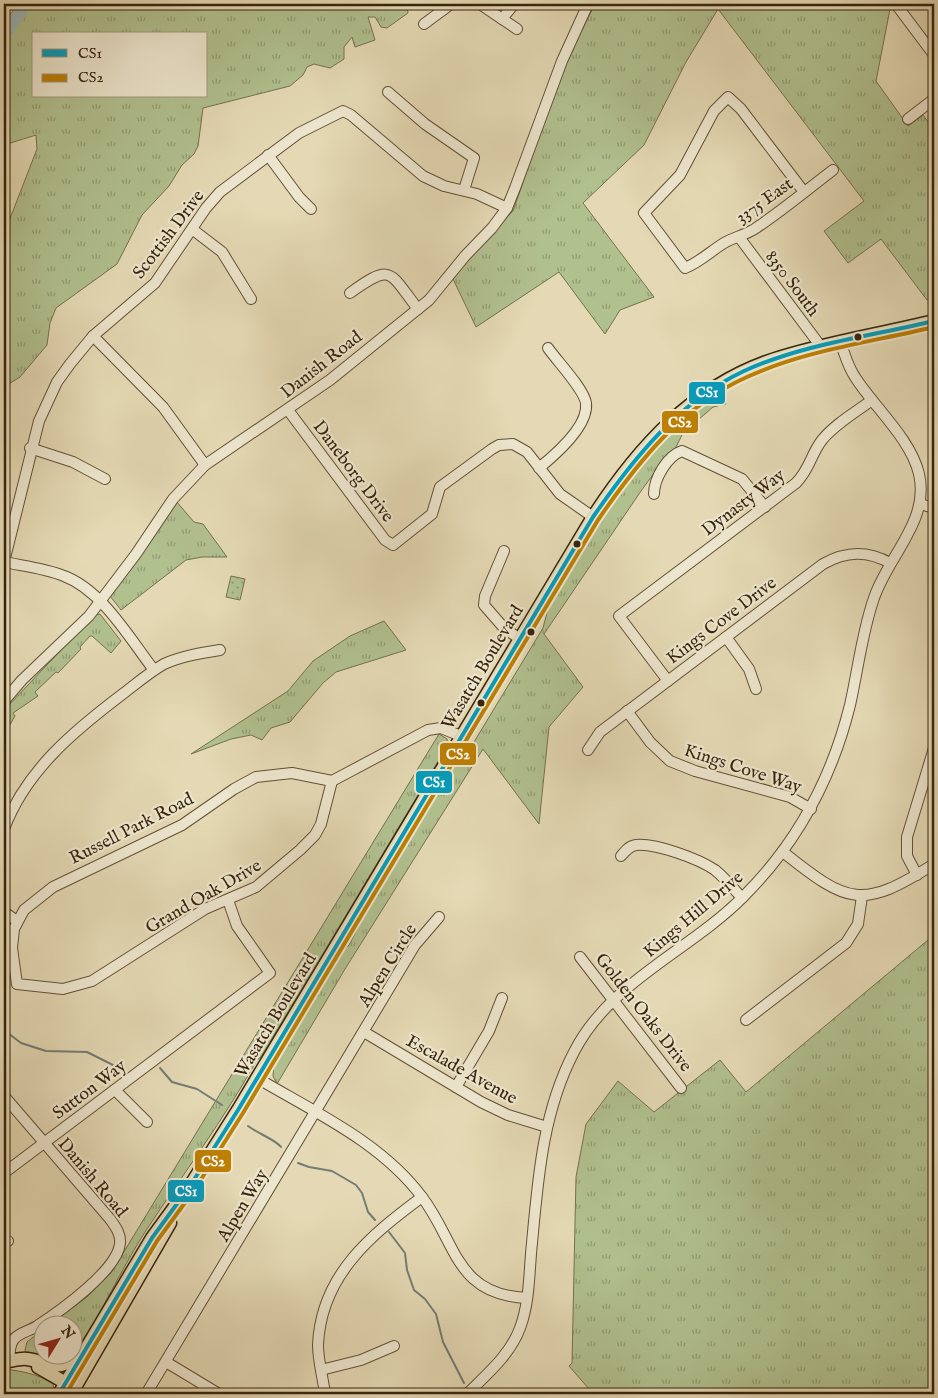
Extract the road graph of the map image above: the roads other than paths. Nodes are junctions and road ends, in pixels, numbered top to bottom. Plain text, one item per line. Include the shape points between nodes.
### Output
1 (451, 4) edge
2 (480, 4) edge
3 (514, 4) edge
4 (588, 4) edge
5 (899, 5) edge
6 (502, 19) junction
7 (424, 24) dead end
8 (517, 29) dead end
9 (934, 55) edge
10 (388, 92) dead end
11 (934, 99) edge
12 (908, 119) dead end
13 (268, 155) junction
14 (833, 170) dead end
15 (464, 190) junction
16 (804, 192) junction
17 (507, 208) junction
18 (311, 209) dead end
19 (192, 229) junction
20 (739, 237) junction
21 (350, 293) dead end
22 (251, 299) dead end
23 (418, 309) junction
24 (934, 321) edge
25 (93, 336) junction
26 (841, 344) junction
27 (548, 348) dead end
28 (822, 348) junction
29 (872, 400) junction
30 (288, 410) junction
31 (30, 448) junction
32 (205, 465) junction
33 (539, 468) junction
34 (105, 479) dead end
35 (654, 494) dead end
36 (920, 504) junction
37 (765, 507) junction
38 (934, 508) edge
39 (593, 516) junction
40 (504, 551) dead end
41 (4, 562) edge
42 (890, 563) junction
43 (100, 602) junction
44 (726, 637) junction
45 (520, 638) junction
46 (220, 650) dead end
47 (154, 670) junction
48 (668, 681) junction
49 (756, 689) dead end
50 (6, 693) edge
51 (627, 711) junction
52 (461, 736) junction
53 (934, 748) edge
54 (588, 750) dead end
55 (332, 781) junction
56 (810, 809) junction
57 (4, 829) edge
58 (783, 852) junction
59 (621, 856) dead end
60 (934, 864) edge
61 (917, 875) junction
62 (862, 896) junction
63 (742, 898) junction
64 (228, 900) junction
65 (4, 912) edge
66 (439, 917) dead end
67 (17, 921) junction
68 (580, 957) dead end
69 (502, 998) dead end
70 (613, 1000) junction
71 (746, 1020) dead end
72 (364, 1032) junction
73 (257, 1078) junction
74 (456, 1087) junction
75 (681, 1088) dead end
76 (115, 1090) junction
77 (4, 1096) edge
78 (316, 1114) junction
79 (147, 1122) dead end
80 (547, 1127) junction
81 (44, 1143) junction
82 (4, 1173) edge
83 (422, 1197) junction
84 (527, 1298) junction
85 (110, 1315) junction
86 (394, 1346) dead end
87 (6, 1361) edge
88 (166, 1362) junction
89 (321, 1370) junction
90 (68, 1390) edge
91 (146, 1394) edge
92 (219, 1394) edge
93 (325, 1394) edge
94 (467, 1394) edge

1 - 7 street
2 - 6 street
3 - 6 street
4 - 17 street, Danish Road via 562,61
5 - 9 street
6 - 8 street
10 - 15 street via 425,124 474,158
11 - 12 street
13 - 15 street, Scottish Drive via 299,133 343,111 424,176 444,186
13 - 18 street
13 - 19 street, Scottish Drive via 220,192
14 - 16 street, 3375 East
15 - 17 street, Scottish Drive
16 - 20 street, 3375 East via 754,230
16 - 20 street, 3375 East via 741,109 728,97 714,111 680,175 644,213 685,268
17 - 23 street, Danish Road via 439,289
19 - 22 street via 222,252
19 - 25 street, Scottish Drive via 156,284
20 - 28 street, 8350 South
21 - 23 street via 376,275 387,274 396,280
23 - 30 street, Danish Road
24 - 26 main road, Wasatch Boulevard
25 - 31 street, Scottish Drive via 57,382
25 - 32 street via 163,407
26 - 28 main road, Wasatch Boulevard
26 - 29 street, Kings Hill Drive via 854,376
27 - 33 street via 586,402 566,445
28 - 39 main road, Wasatch Boulevard via 749,369 688,405 642,449
29 - 36 street, Kings Hill Drive via 914,458 921,488
29 - 37 street, Dynasty Way via 830,432 804,475
30 - 32 street, Danish Road
30 - 33 street, Daneborg Drive via 385,540 393,546 432,514 436,495 447,481 499,444 520,446
31 - 34 street via 73,462
31 - 41 street, Scottish Drive
32 - 43 street, Danish Road via 173,498
33 - 39 street, Daneborg Drive via 560,494
35 - 37 street via 658,475 682,451 742,480
36 - 38 street
36 - 42 street, Kings Hill Drive via 910,532
37 - 48 street, Dynasty Way via 619,616
39 - 45 main road, Wasatch Boulevard
40 - 45 street via 484,605 504,628
41 - 43 street via 62,575 78,583
42 - 44 street, Kings Cove Drive via 865,554 836,557
42 - 56 street, Kings Hill Drive via 869,613 844,729
43 - 47 street
43 - 50 street, Danish Road via 78,627
44 - 48 street, Kings Cove Drive
44 - 49 street via 749,669
45 - 52 main road, Wasatch Boulevard
46 - 47 street via 180,658
47 - 57 street via 96,714 49,758 18,797
48 - 51 street, Kings Cove Drive
51 - 54 street, Kings Cove Drive via 600,732
51 - 56 street, Kings Cove Way via 670,761 784,795
52 - 55 street via 434,728
52 - 73 main road, Wasatch Boulevard
53 - 61 street via 907,837 907,856
55 - 64 street, Grand Oak Drive via 321,824 309,843 256,887
55 - 67 street, Russell Park Road via 292,773 268,774 249,780 182,825 53,887 33,901
56 - 58 street, Kings Hill Drive
58 - 62 street via 824,884
58 - 63 street, Kings Hill Drive
59 - 63 street via 635,845 693,858 716,871
60 - 61 street
61 - 62 street via 887,891
62 - 71 street via 858,924 846,943
63 - 70 street, Kings Hill Drive
64 - 67 street, Grand Oak Drive via 205,909 92,981 63,989 17,984 12,948
64 - 76 street, Sutton Way via 238,926 270,973 196,1034
65 - 67 street
66 - 72 street, Alpen Circle via 415,945
68 - 70 street, Golden Oaks Drive
69 - 74 street via 489,1031
70 - 75 street, Golden Oaks Drive
70 - 80 street, Kings Hill Drive via 590,1026 574,1052
72 - 74 street, Escalade Avenue
72 - 78 street, Alpen Way
73 - 78 street
73 - 85 main road, Wasatch Boulevard via 190,1186 160,1242
74 - 80 street, Escalade Avenue via 508,1115
76 - 79 street
76 - 81 street, Sutton Way
77 - 81 street, Danish Road
78 - 83 street via 377,1152
78 - 88 street, Alpen Way
80 - 84 street, Kings Hill Drive via 536,1194
81 - 82 street, Sutton Way
81 - 87 street, Danish Road via 112,1222 120,1244 115,1256 85,1290 15,1338
83 - 84 street via 456,1258 475,1282 501,1295
83 - 89 street via 373,1234 336,1283 320,1324
84 - 94 street, Kings Hill Drive via 514,1342 494,1368
85 - 87 main road, Wasatch Boulevard via 65,1364 52,1366 25,1359
85 - 90 main road, Wasatch Boulevard via 100,1346
86 - 89 street via 361,1360
87 - 90 main road, Wasatch Boulevard via 38,1368
88 - 91 street, Alpen Way
88 - 92 street
89 - 93 street

